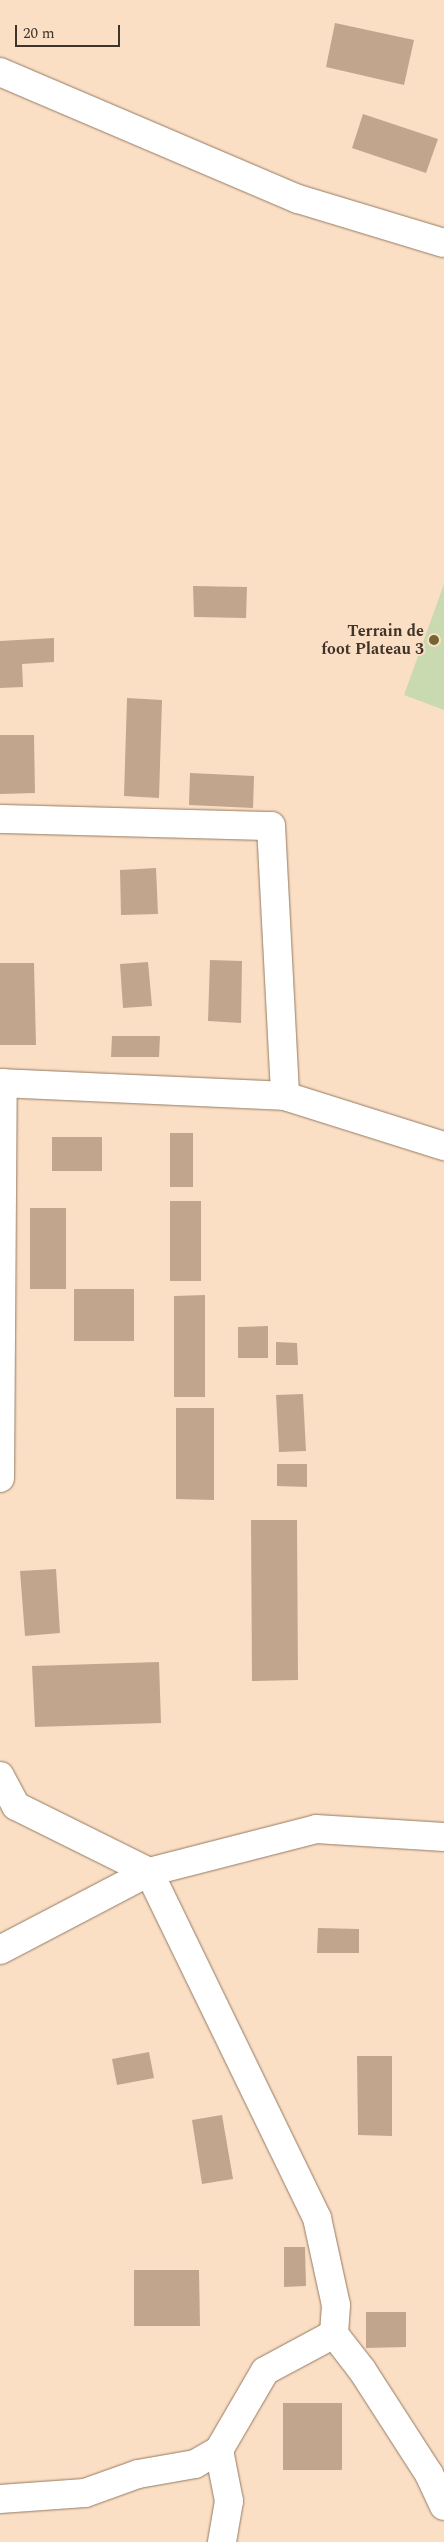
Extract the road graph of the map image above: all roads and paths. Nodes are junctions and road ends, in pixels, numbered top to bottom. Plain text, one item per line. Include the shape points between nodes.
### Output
1 (0, 72) edge
2 (444, 244) edge
3 (0, 819) edge
4 (2, 1083) edge
5 (284, 1096) junction
6 (444, 1146) edge
7 (0, 1478) edge
8 (0, 1776) edge
9 (444, 1837) edge
10 (149, 1872) junction
11 (0, 1950) edge
12 (334, 2334) junction
13 (218, 2450) junction
14 (0, 2499) edge
15 (444, 2506) edge
16 (222, 2542) edge

1 - 2 street via 298,199
3 - 5 street via 271,826
4 - 5 street
4 - 7 street
5 - 6 street
8 - 10 street via 16,1806
9 - 10 street via 316,1830
10 - 11 street
10 - 12 street via 317,2218 336,2305
12 - 13 street via 265,2371
12 - 15 street via 362,2370 429,2474
13 - 14 street via 195,2464 138,2474 85,2493
13 - 16 street via 229,2501

